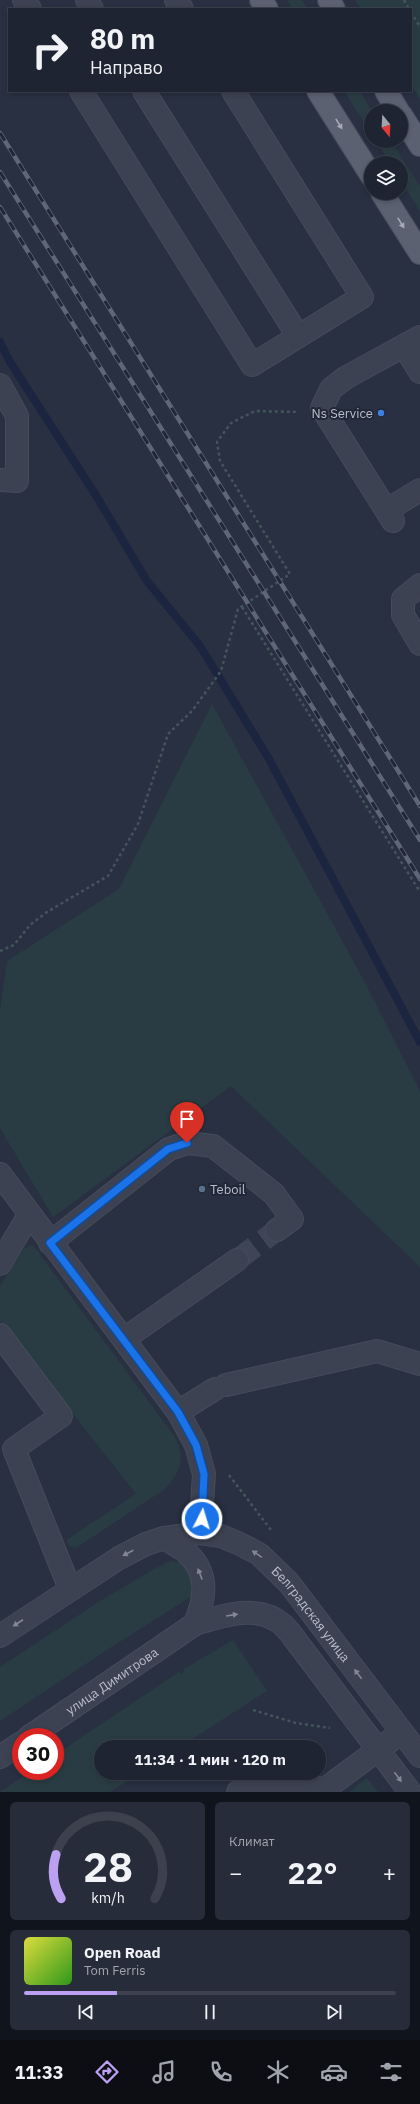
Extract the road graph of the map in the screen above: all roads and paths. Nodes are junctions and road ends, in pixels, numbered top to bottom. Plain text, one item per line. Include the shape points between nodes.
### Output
1 (412, 14) edge
2 (420, 26) edge
3 (82, 92) edge
4 (145, 92) edge
5 (234, 92) edge
6 (319, 92) edge
7 (387, 92) edge
8 (394, 104) edge
9 (408, 126) edge
10 (420, 146) edge
11 (364, 164) edge
12 (386, 200) edge
13 (420, 253) edge
14 (298, 336) junction
15 (412, 341) edge
16 (420, 372) edge
17 (0, 385) edge
18 (322, 408) junction
19 (0, 480) edge
20 (420, 490) edge
21 (420, 585) edge
22 (242, 607) junction
23 (420, 644) edge
24 (420, 892) edge
25 (0, 951) edge
26 (0, 1174) edge
27 (29, 1215) junction
28 (277, 1230) tunnel mouth
29 (50, 1243) junction
30 (237, 1260) tunnel mouth
31 (0, 1264) edge
32 (0, 1335) edge
33 (124, 1339) junction
34 (420, 1364) edge
35 (178, 1412) junction
36 (200, 1533) junction
37 (164, 1538) junction
38 (70, 1590) junction
39 (195, 1624) junction
40 (0, 1636) edge
41 (253, 1710) dead end
42 (42, 1728) edge
43 (337, 1729) dead end
44 (402, 1732) junction
45 (12, 1749) edge
46 (378, 1749) junction
47 (420, 1756) edge
48 (0, 1757) edge
49 (238, 1792) edge
50 (410, 1792) edge

1 - 2 path
3 - 14 street via 252,365
4 - 14 street
5 - 14 street via 362,297
6 -> 11 main road
7 - 8 main road
9 - 10 main road
12 -> 13 main road
15 - 16 street
15 - 18 street via 345,378 331,390
17 - 19 street via 17,416 17,481
18 - 20 street via 390,516
18 - 22 path via 299,412 255,411 231,423 218,442 220,461 290,574
21 - 23 street via 403,599 403,615
22 - 24 path
22 - 25 path via 238,609 221,671 192,711 168,734 138,824 108,876 47,912 30,926 14,945
26 - 27 street
27 - 29 street
27 - 31 street
28 - 29 street via 292,1219 274,1194 213,1146 187,1143 168,1149
29 - 33 street
30 - 33 street
32 - 38 street via 61,1416 14,1449
33 - 35 street
34 - 35 street via 377,1351 221,1387
35 - 36 street via 196,1445 204,1474
36 - 37 street, Белградская улица
44 -> 36 street, Белградская улица via 321,1624 272,1565 259,1554 240,1544 221,1536
37 -> 38 street via 119,1558
39 -> 37 street via 205,1588 199,1570 188,1553
38 -> 40 street
39 - 42 street, улица Димитрова
39 -> 46 street via 243,1613 273,1618 283,1625 297,1642
41 - 43 path via 296,1723
44 - 46 street
44 - 47 street, Белградская улица
45 - 48 street
46 - 49 street via 325,1789 270,1782
46 -> 50 street

